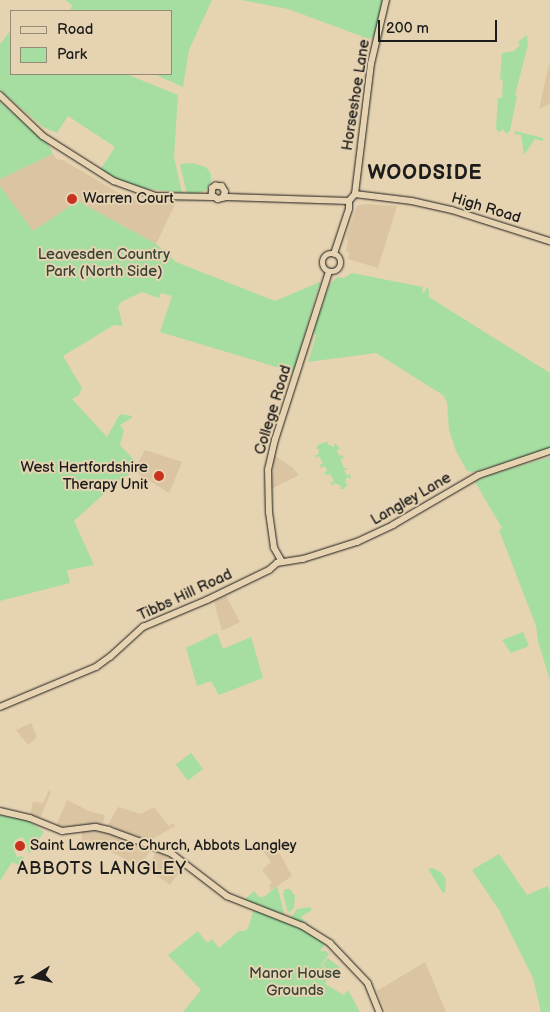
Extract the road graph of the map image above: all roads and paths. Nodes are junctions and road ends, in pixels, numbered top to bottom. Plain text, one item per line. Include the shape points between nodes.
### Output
1 (386, 0) edge
2 (0, 94) edge
3 (224, 190) junction
4 (212, 194) junction
5 (355, 194) junction
6 (223, 197) junction
7 (243, 198) junction
8 (349, 201) junction
9 (550, 241) edge
10 (334, 254) junction
11 (329, 272) junction
12 (550, 451) edge
13 (279, 561) junction
14 (0, 707) edge
15 (0, 811) edge
16 (380, 1012) edge

1 - 5 street, Horseshoe Lane via 372,64
2 - 4 street via 43,136 114,181 156,196
3 - 4 street via 214,187
3 - 6 street
3 - 7 street
4 - 6 street via 218,199
5 - 8 street
5 - 9 street, High Road via 452,210
6 - 7 street
7 - 8 street
8 - 10 street
10 - 11 street via 324,260
10 - 11 street via 341,260 341,266 338,271
11 - 13 street, College Road via 268,470 269,513
12 - 13 street, Langley Lane via 480,475 357,542 303,559
13 - 14 street, Tibbs Hill Road via 269,570 143,627 96,666
15 - 16 street via 30,818 62,831 96,827 110,830 182,860 227,896 303,926 330,943 362,975

